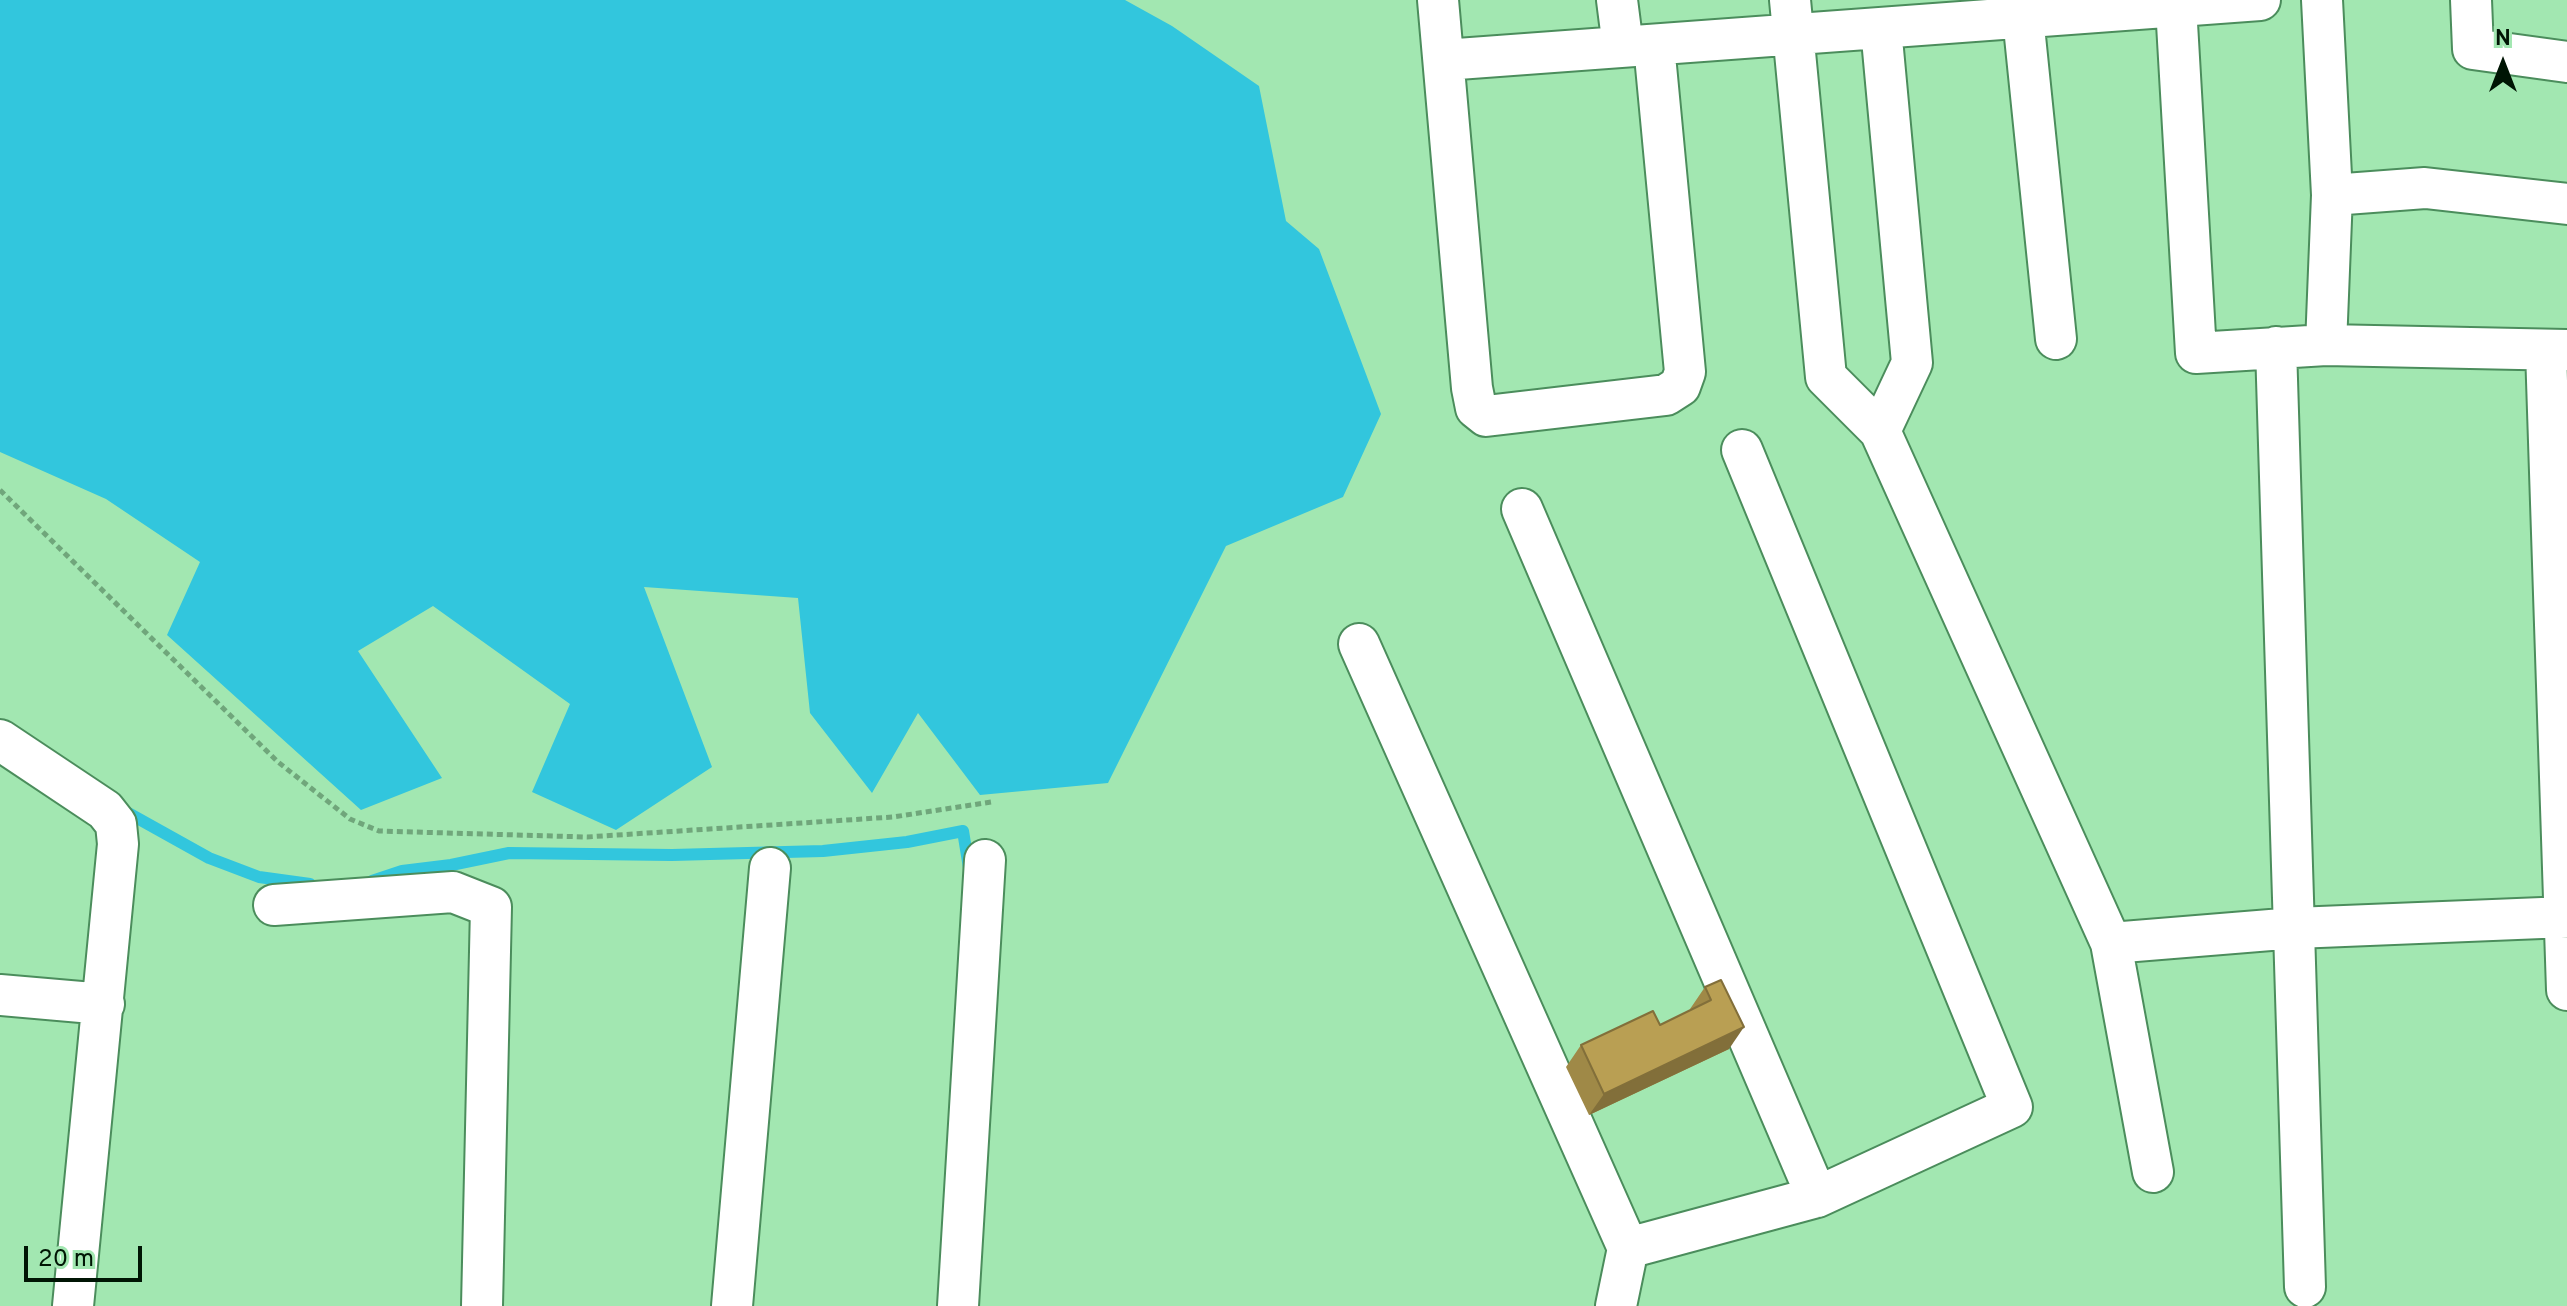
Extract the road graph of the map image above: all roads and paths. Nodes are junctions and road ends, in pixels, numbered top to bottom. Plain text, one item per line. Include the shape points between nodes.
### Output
1 (1438, 0) edge
2 (1617, 0) edge
3 (2260, 0) edge
4 (2322, 0) edge
5 (2471, 0) edge
6 (2135, 4) edge
7 (2176, 6) junction
8 (1792, 17) edge
9 (2023, 17) junction
10 (1881, 28) junction
11 (1638, 46) junction
12 (1444, 60) junction
13 (2567, 62) edge
14 (2332, 195) junction
15 (2567, 204) edge
16 (2056, 339) dead end
17 (2326, 345) junction
18 (2276, 347) junction
19 (2557, 350) edge
20 (1880, 431) junction
21 (1742, 450) dead end
22 (0, 490) edge
23 (1522, 509) dead end
24 (1359, 644) dead end
25 (0, 740) edge
26 (991, 802) dead end
27 (985, 860) dead end
28 (770, 868) dead end
29 (274, 905) dead end
30 (2565, 917) edge
31 (2295, 928) junction
32 (2111, 943) junction
33 (2567, 990) edge
34 (0, 995) edge
35 (104, 1004) junction
36 (2153, 1172) dead end
37 (1817, 1197) junction
38 (1628, 1248) junction
39 (2305, 1287) dead end
40 (73, 1306) edge
41 (482, 1306) edge
42 (732, 1306) edge
43 (958, 1306) edge
44 (1616, 1306) edge

1 - 12 street
2 - 11 street
3 - 7 street
4 - 14 street
5 - 13 street via 2473,49
6 - 7 street
6 - 9 street
7 - 18 street via 2196,353
8 - 10 street
8 - 11 street
8 - 20 street via 1826,377
9 - 10 street
9 - 16 street
10 - 20 street via 1912,363
11 - 12 street
11 - 12 street via 1685,372 1680,386 1666,395 1486,416 1476,408 1472,388
14 - 15 street via 2425,188
14 - 17 street
17 - 18 street
17 - 19 street
18 - 31 street
19 - 30 street
20 - 32 street
21 - 37 street via 2012,1107
22 - 26 path via 278,762 350,819 379,831 587,837 893,817
23 - 37 street
24 - 38 street
25 - 35 street via 105,810 116,824
27 - 43 street
28 - 42 street
29 - 41 street via 453,892 491,907
30 - 31 street
30 - 33 street
31 - 32 street
31 - 39 street
32 - 36 street
34 - 35 street
35 - 40 street
37 - 38 street
38 - 44 street

